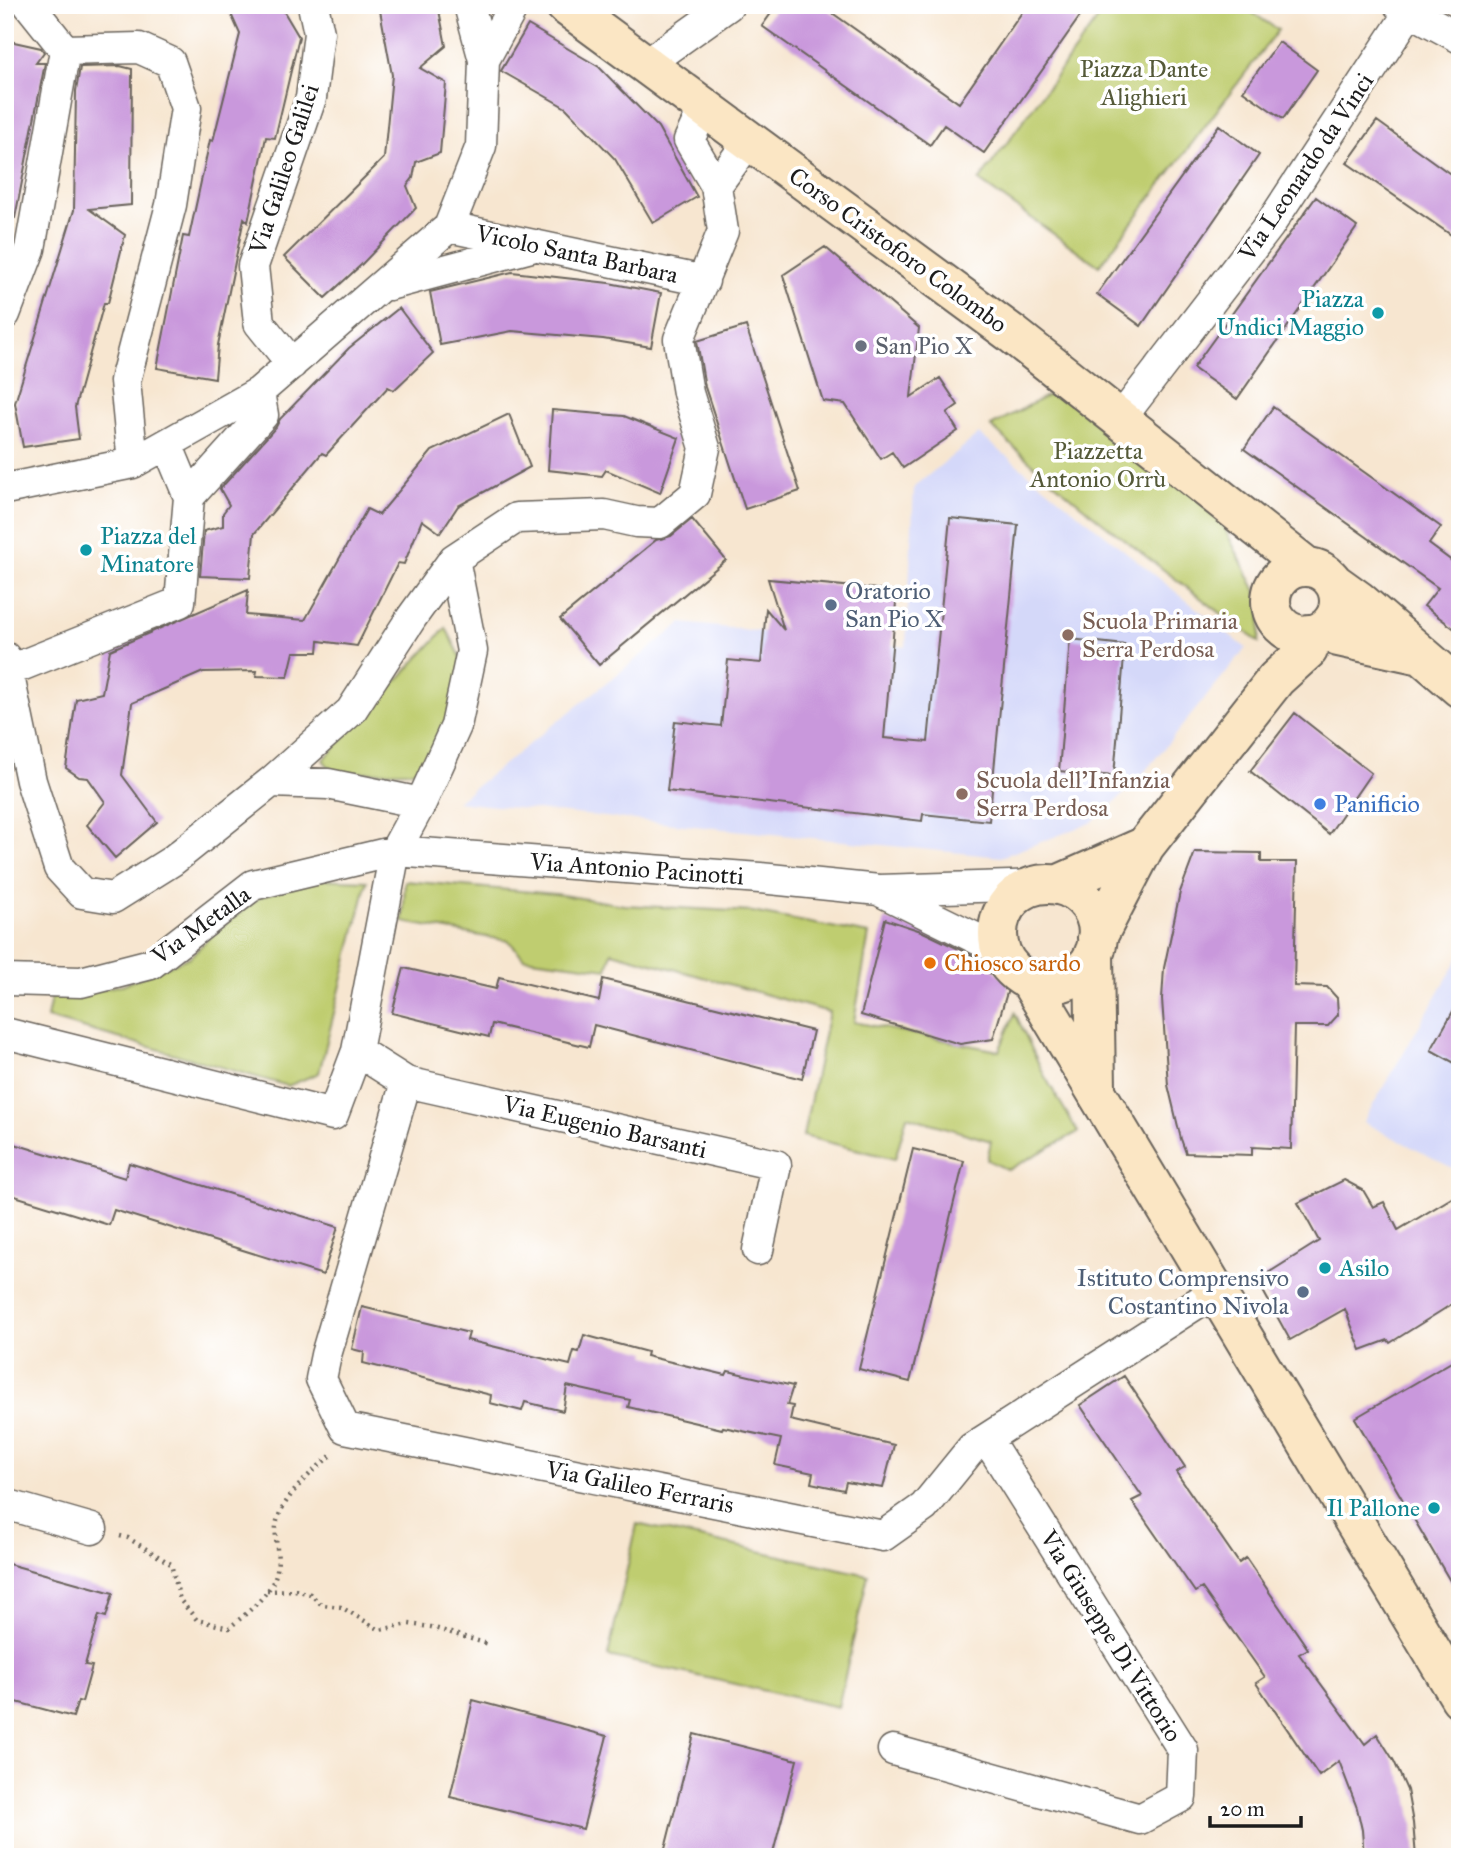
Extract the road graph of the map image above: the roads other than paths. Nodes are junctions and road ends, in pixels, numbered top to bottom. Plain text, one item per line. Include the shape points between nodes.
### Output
1 (29, 5) edge
2 (313, 5) edge
3 (469, 5) edge
4 (514, 5) edge
5 (565, 5) edge
6 (729, 5) edge
7 (1408, 8) edge
8 (1460, 38) edge
9 (65, 50) junction
10 (484, 60) junction
11 (646, 64) junction
12 (704, 108) junction
13 (749, 141) junction
14 (716, 186) junction
15 (449, 227) junction
16 (537, 246) junction
17 (704, 281) junction
18 (382, 287) junction
19 (5, 314) edge
20 (292, 364) junction
21 (259, 392) junction
22 (1121, 418) junction
23 (167, 444) junction
24 (133, 463) junction
25 (5, 489) edge
26 (189, 496) junction
27 (1224, 503) junction
28 (454, 559) junction
29 (1320, 574) junction
30 (1272, 610) junction
31 (1317, 632) junction
32 (1422, 655) junction
33 (7, 664) edge
34 (1276, 679) junction
35 (1460, 688) edge
36 (271, 782) junction
37 (421, 803) junction
38 (1145, 846) junction
39 (396, 851) junction
40 (1049, 885) junction
41 (879, 890) junction
42 (1096, 945) junction
43 (1000, 950) junction
44 (5, 980) edge
45 (1029, 980) junction
46 (5, 1033) edge
47 (357, 1051) junction
48 (406, 1082) junction
49 (1096, 1091) junction
50 (758, 1250) dead end
51 (1216, 1291) junction
52 (987, 1439) junction
53 (5, 1504) edge
54 (92, 1529) road end
55 (1460, 1698) edge
56 (893, 1750) dead end

1 - 9 street
2 - 20 street, Via Galileo Galilei via 320,33 311,98 253,267 259,323
3 - 10 street
4 - 10 street
5 - 11 street, Corso Cristoforo Colombo
6 - 11 street
7 - 8 street
7 - 22 street, Via Leonardo da Vinci via 1269,226
9 - 19 street via 30,249
9 - 24 street via 139,48 170,62 186,108 171,205 125,381
10 - 15 street via 481,146
11 - 12 street, Corso Cristoforo Colombo
12 - 13 street, Corso Cristoforo Colombo
12 - 14 street via 689,140
13 - 14 street
13 - 22 street, Corso Cristoforo Colombo
14 - 17 street via 723,231
15 - 16 street, Vicolo Santa Barbara
15 - 18 street
16 - 17 street, Vicolo Santa Barbara
16 - 18 street
17 - 28 street via 679,339 688,393 705,448 695,494 660,523 604,515 516,518
18 - 20 street
20 - 21 street
21 - 23 street
21 - 26 street via 263,415
22 - 27 street, Corso Cristoforo Colombo
23 - 24 street
23 - 26 street
24 - 25 street
26 - 33 street via 180,602
27 - 29 street, Corso Cristoforo Colombo
27 - 30 street, Corso Cristoforo Colombo via 1260,574
28 - 36 street via 351,711
28 - 37 street via 472,651 456,726
29 - 30 street via 1297,567 1279,578 1270,596
29 - 31 street via 1338,592 1337,612
29 - 32 street, Corso Cristoforo Colombo
30 - 31 street via 1289,631 1300,635
30 - 34 street
31 - 32 street, Corso Cristoforo Colombo
31 - 34 street via 1308,650
32 - 35 street, Corso Cristoforo Colombo
33 - 36 street via 31,781 59,868 82,893 113,898 172,862
34 - 38 street
36 - 37 street via 328,784
37 - 39 street
38 - 40 street
38 - 42 street
39 - 41 street, Via Antonio Pacinotti
39 - 44 street, Via Metalla via 253,885 151,964 81,982
39 - 47 street
40 - 41 street, Via Antonio Pacinotti
40 - 42 street via 1072,890 1085,901 1098,930
40 - 43 street via 1024,890 1010,901 998,933
41 - 43 street, Via Antonio Pacinotti
42 - 45 street via 1090,962 1078,974 1062,982
42 - 49 street
43 - 45 street via 1017,973
45 - 49 street
46 - 47 street via 333,1115
47 - 48 street, Via Eugenio Barsanti
48 - 50 street, Via Eugenio Barsanti via 776,1165
48 - 52 street, Via Galileo Ferraris via 321,1379 345,1428 883,1536 925,1507 972,1448
49 - 51 street
51 - 52 street, Via Galileo Ferraris
51 - 55 street
52 - 56 street, Via Giuseppe Di Vittorio via 1184,1750 1181,1797 1140,1819
53 - 54 street

